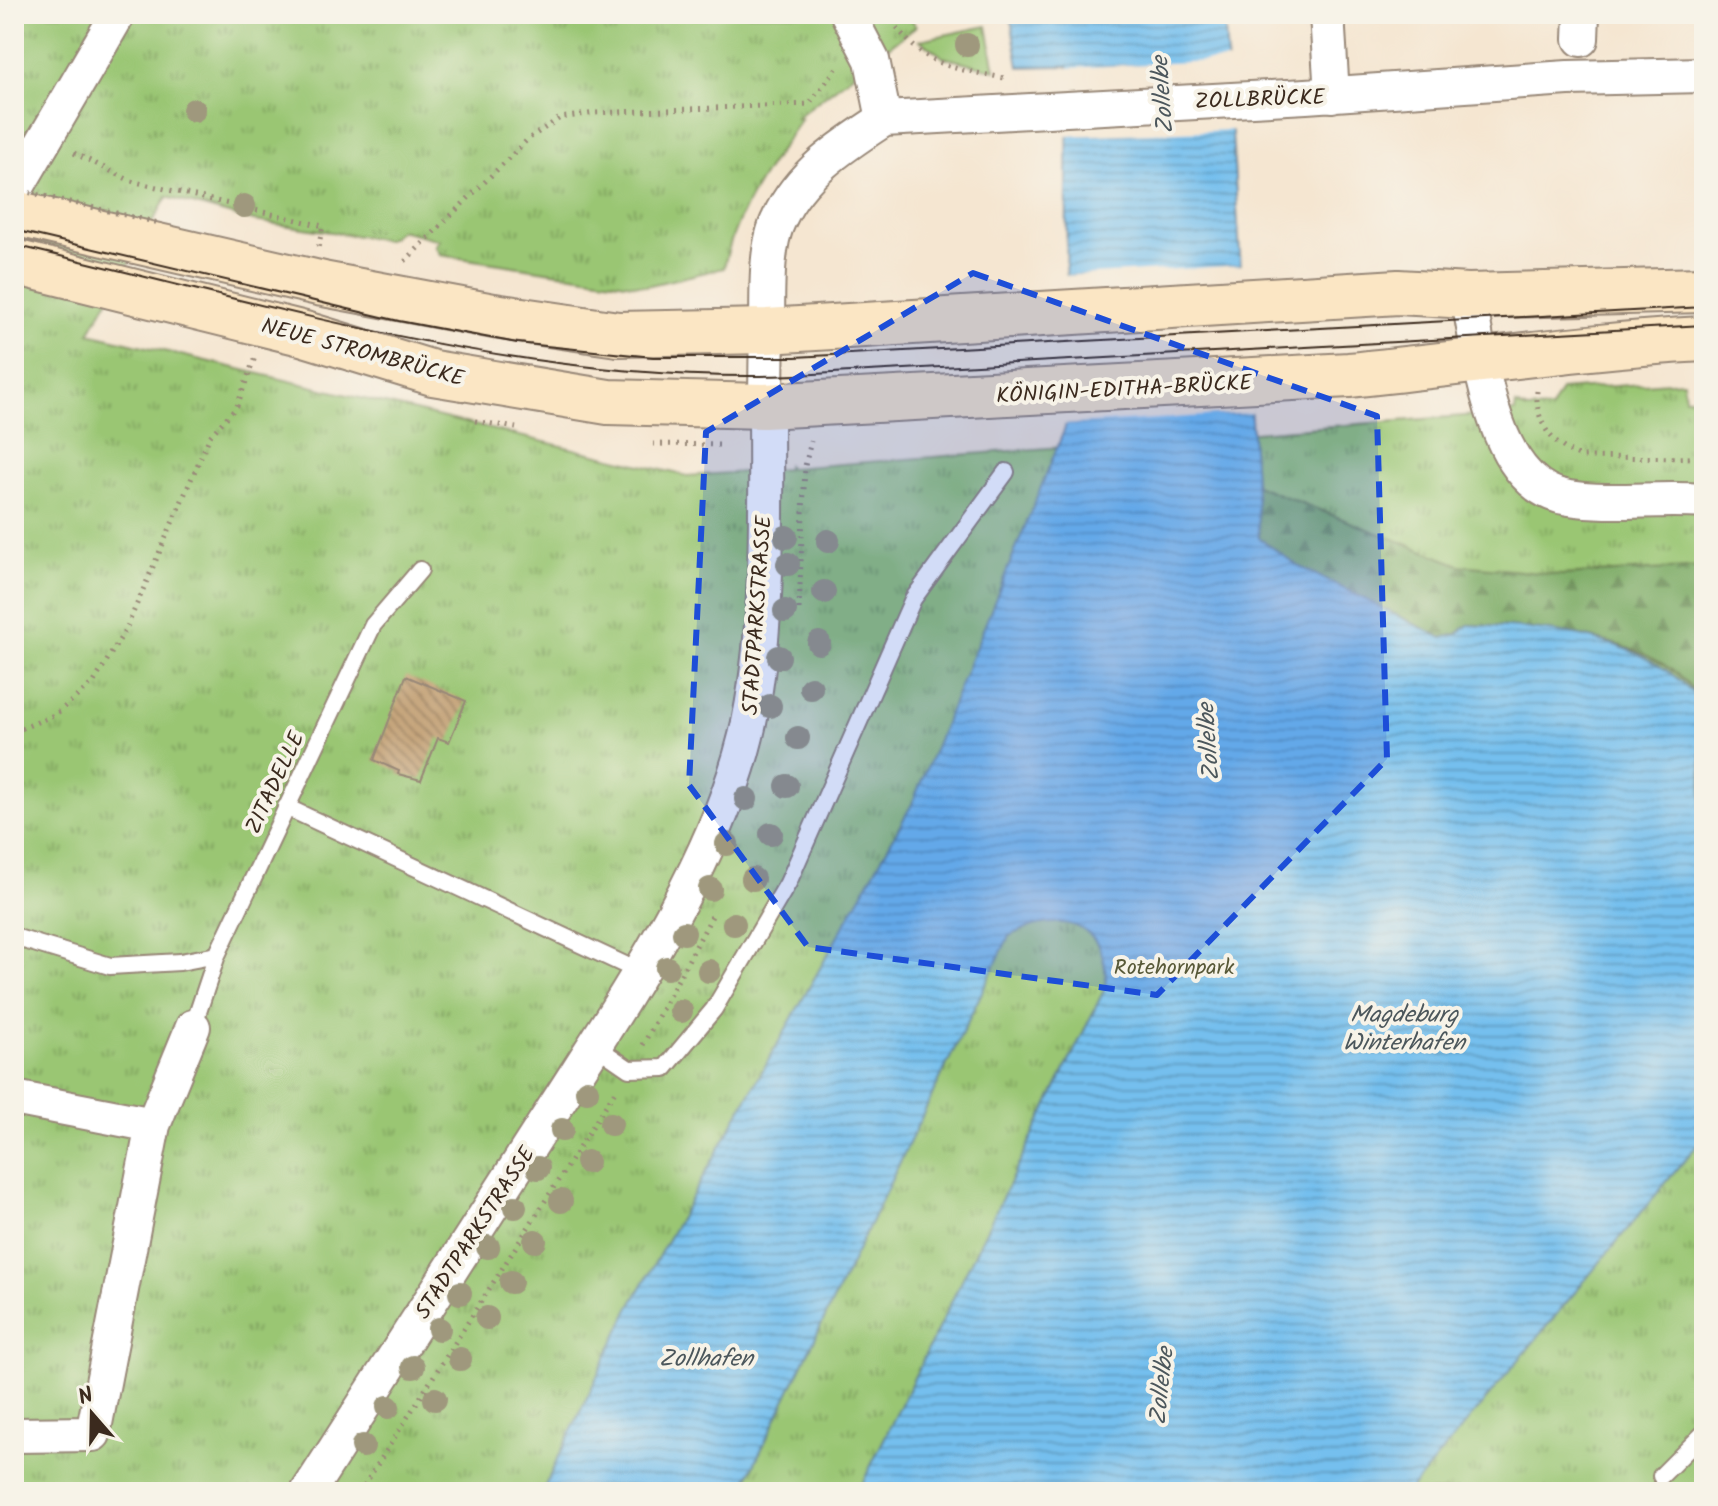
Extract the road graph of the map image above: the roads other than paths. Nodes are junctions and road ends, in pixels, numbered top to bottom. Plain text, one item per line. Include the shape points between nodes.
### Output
1 (118, 14) edge
2 (848, 14) edge
3 (1327, 14) edge
4 (1704, 75) edge
5 (1332, 95) junction
6 (884, 119) junction
7 (14, 191) edge
8 (14, 213) edge
9 (14, 262) edge
10 (1694, 290) edge
11 (1468, 296) junction
12 (767, 331) junction
13 (1695, 339) edge
14 (1482, 360) junction
15 (764, 406) junction
16 (1006, 472) dead end
17 (1704, 501) edge
18 (420, 570) dead end
19 (286, 807) junction
20 (14, 937) edge
21 (217, 955) junction
22 (638, 971) junction
23 (193, 1027) joint
24 (594, 1045) junction
25 (14, 1098) edge
26 (153, 1125) junction
27 (1704, 1433) edge
28 (14, 1435) edge
29 (1661, 1476) dead end
30 (308, 1492) edge

1 - 7 street
2 - 6 street via 868,49
3 - 5 street
4 - 5 street, ZOLLBRÜCKE via 1568,78
5 - 6 street, ZOLLBRÜCKE
6 - 12 street via 835,152 804,182 777,221
8 - 12 main road via 152,234 323,284 567,328 650,334
9 - 15 main road, NEUE STROMBRÜCKE via 305,334 433,373 542,394 664,406
10 - 11 main road
11 - 12 main road via 1398,292
11 - 14 street
12 - 15 street, STADTPARKSTRASSE
13 - 14 main road, KÖNIGIN-EDITHA-BRÜCKE
14 - 15 main road, KÖNIGIN-EDITHA-BRÜCKE via 1349,375
14 - 17 street via 1503,442 1538,486 1565,498
15 - 22 street, STADTPARKSTRASSE via 764,559 746,735 712,837
16 - 24 lane via 913,599 788,883 714,1009 665,1068 629,1069
18 - 19 lane, ZITADELLE via 373,625
19 - 21 lane, ZITADELLE
19 - 22 lane
20 - 21 lane via 110,966
21 - 23 lane, ZITADELLE
22 - 24 street, STADTPARKSTRASSE
23 - 26 street
24 - 30 street, STADTPARKSTRASSE
25 - 26 street
26 - 28 street via 93,1434
27 - 29 lane

